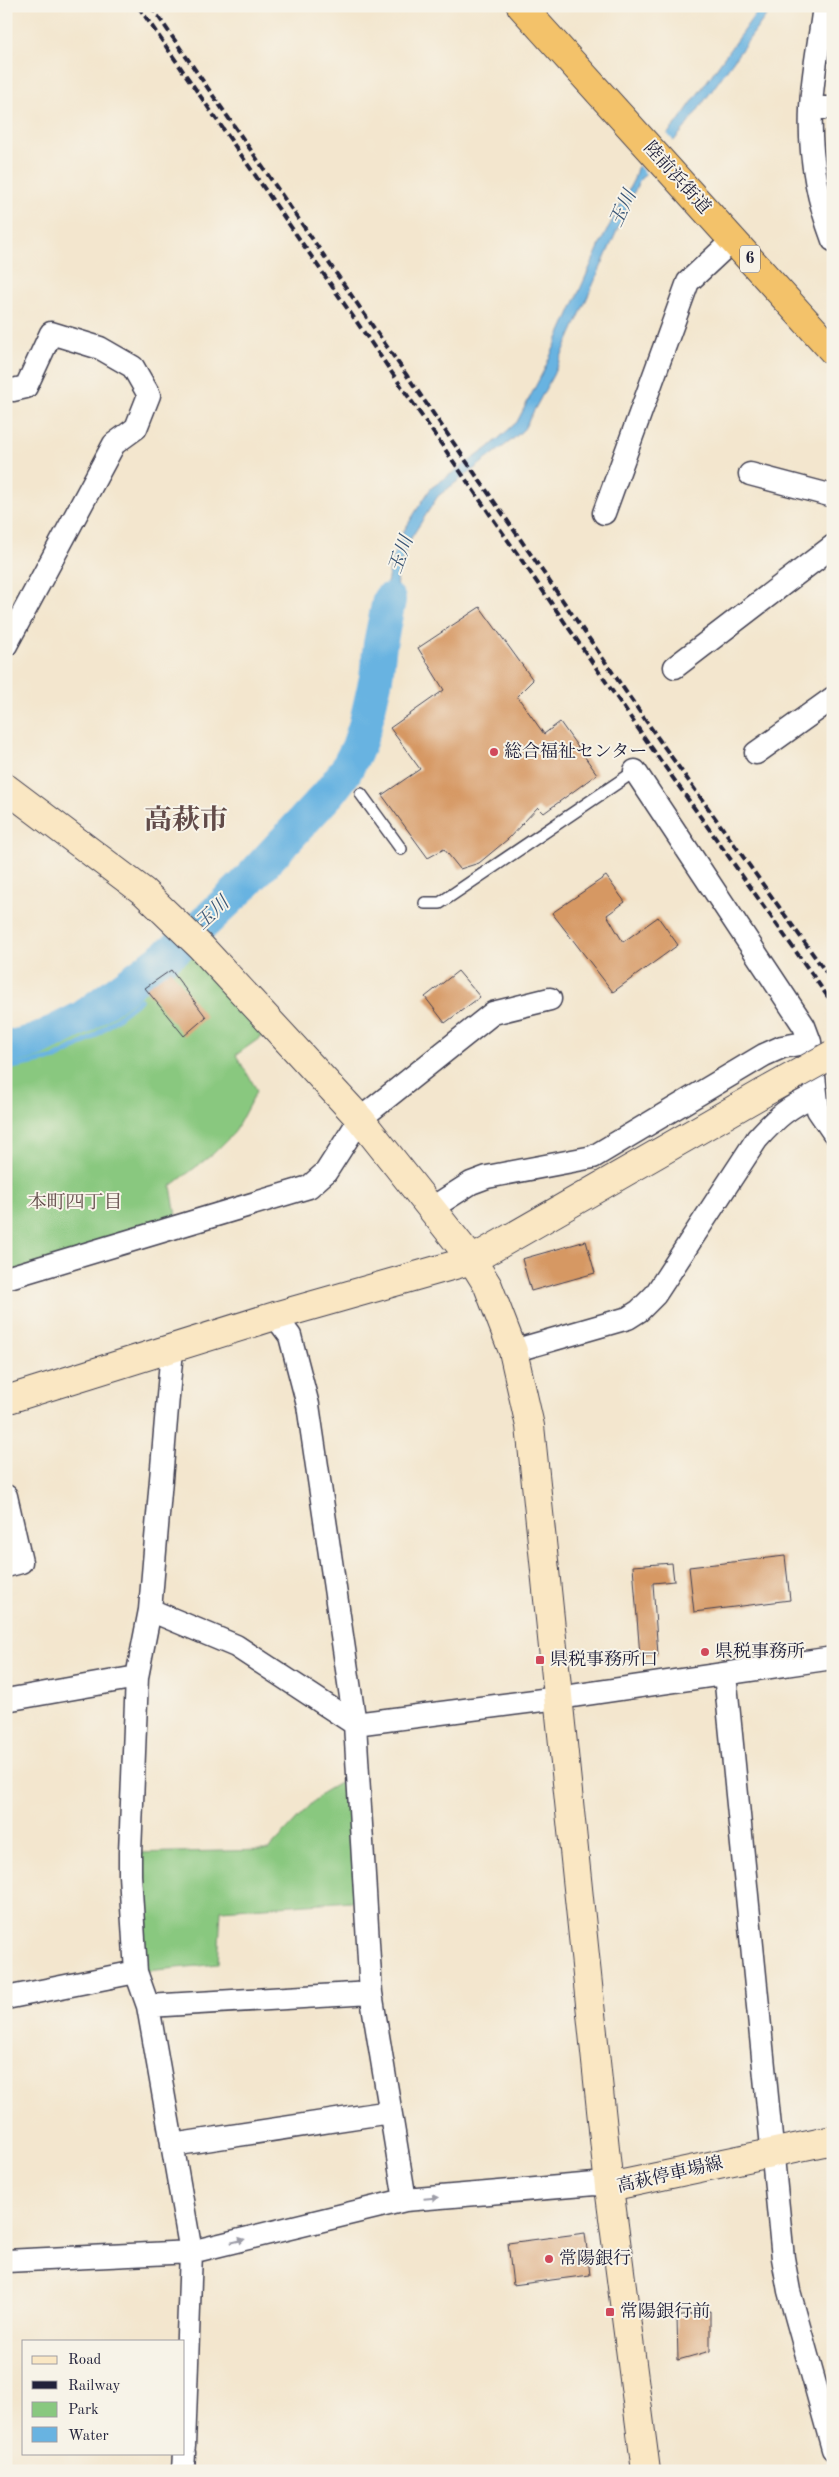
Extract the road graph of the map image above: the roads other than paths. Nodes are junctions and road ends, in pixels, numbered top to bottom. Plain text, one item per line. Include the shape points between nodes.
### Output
1 (522, 6) edge
2 (824, 6) edge
3 (811, 108) junction
4 (833, 108) edge
5 (732, 240) junction
6 (833, 240) edge
7 (833, 351) edge
8 (6, 388) edge
9 (750, 474) dead end
10 (833, 496) edge
11 (604, 513) dead end
12 (833, 546) edge
13 (6, 645) edge
14 (675, 667) dead end
15 (833, 698) edge
16 (756, 753) dead end
17 (635, 771) joint
18 (6, 788) edge
19 (361, 794) dead end
20 (401, 849) dead end
21 (426, 904) dead end
22 (550, 999) dead end
23 (821, 1048) edge
24 (816, 1095) junction
25 (360, 1119) junction
26 (833, 1132) edge
27 (432, 1208) junction
28 (472, 1260) junction
29 (6, 1278) edge
30 (275, 1316) junction
31 (172, 1350) junction
32 (513, 1351) junction
33 (6, 1400) edge
34 (6, 1496) edge
35 (6, 1566) edge
36 (150, 1610) junction
37 (833, 1658) edge
38 (725, 1674) junction
39 (137, 1677) junction
40 (558, 1698) junction
41 (6, 1700) edge
42 (355, 1724) junction
43 (136, 1972) junction
44 (370, 1993) junction
45 (6, 1998) edge
46 (148, 2006) junction
47 (390, 2112) junction
48 (833, 2140) edge
49 (172, 2145) junction
50 (771, 2153) junction
51 (609, 2187) junction
52 (405, 2200) junction
53 (191, 2252) junction
54 (6, 2262) edge
55 (185, 2418) edge
56 (833, 2449) edge
57 (184, 2454) edge
58 (183, 2471) edge
59 (646, 2471) edge

1 - 5 highway, 陸前浜街道 / 6
2 - 3 street
3 - 4 street
3 - 6 street via 812,158
5 - 7 highway, 陸前浜街道 / 6
5 - 11 street via 688,282
8 - 13 street via 26,387 51,334 100,348 132,367 149,395 136,428 114,444
9 - 10 street
12 - 14 street
15 - 16 street
17 - 21 lane via 440,903
17 - 23 street
18 - 25 street via 144,892 192,938
19 - 20 lane
22 - 25 street via 493,1013
23 - 24 street
23 - 27 street via 782,1047 593,1158 487,1177 471,1183
23 - 28 street, bridge via 763,1093
24 - 26 street via 818,1110
24 - 32 street via 794,1104 757,1139 655,1295 639,1311 628,1318
25 - 27 street
25 - 29 street via 326,1172 309,1187
27 - 28 street
28 - 30 street
28 - 32 street via 500,1314
30 - 31 street
30 - 42 street via 290,1336 308,1405
31 - 33 street
31 - 36 street
32 - 40 street via 530,1426
34 - 35 street via 21,1562
36 - 39 street
36 - 42 street via 236,1646
37 - 38 street
38 - 40 street
38 - 50 street
39 - 41 street
39 - 43 street via 130,1875
40 - 42 street
40 - 51 street
42 - 44 street
43 - 45 street
43 - 46 street
44 - 46 street
44 - 47 street
46 - 49 street
47 - 49 street
47 - 52 street
48 - 50 street, 高萩停車場線
49 - 53 street
50 - 51 street, 高萩停車場線
50 - 56 street via 789,2291
52 -> 51 street via 595,2184
51 - 59 street, 高萩停車場線
53 -> 52 street
53 - 54 street
53 - 55 street
57 - 58 street

